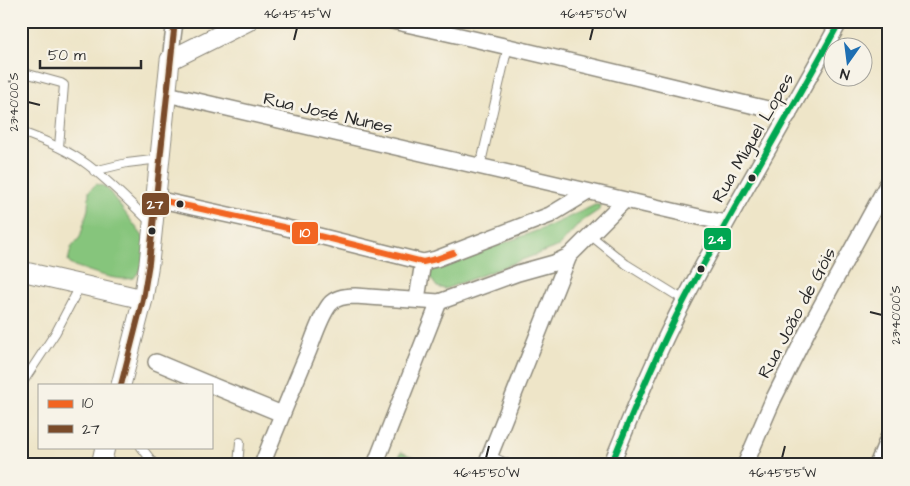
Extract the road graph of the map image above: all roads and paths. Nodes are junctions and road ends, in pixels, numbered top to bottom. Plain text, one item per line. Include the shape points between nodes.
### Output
1 (175, 21) edge
2 (248, 21) edge
3 (392, 21) edge
4 (840, 21) edge
5 (508, 46) junction
6 (170, 60) junction
7 (21, 72) edge
8 (167, 94) junction
9 (789, 114) junction
10 (21, 132) edge
11 (59, 147) junction
12 (160, 159) junction
13 (480, 167) junction
14 (94, 171) junction
15 (889, 181) edge
16 (588, 192) junction
17 (156, 198) junction
18 (624, 201) junction
19 (726, 223) junction
20 (154, 226) junction
21 (590, 235) junction
22 (569, 256) junction
23 (423, 262) junction
24 (21, 271) edge
25 (80, 286) junction
26 (143, 299) junction
27 (417, 299) junction
28 (684, 300) junction
29 (440, 302) junction
30 (156, 362) dead end
31 (121, 384) edge
32 (209, 384) edge
33 (21, 385) edge
34 (212, 385) edge
35 (282, 414) junction
36 (889, 436) edge
37 (240, 442) dead end
38 (105, 448) edge
39 (142, 448) edge
40 (488, 460) edge
41 (101, 465) edge
42 (155, 465) edge
43 (238, 465) edge
44 (262, 465) edge
45 (375, 465) edge
46 (511, 465) edge
47 (611, 465) edge
48 (746, 465) edge
49 (877, 465) edge

1 - 6 street
2 - 6 street
3 - 5 street
4 - 9 street, Rua Miguel Lopes
5 - 9 street
5 - 13 lane
6 - 8 street
7 - 11 lane via 64,85
8 - 12 street
8 - 13 street, Rua José Nunes
9 - 19 street, Rua Miguel Lopes
10 - 11 lane
11 - 14 lane
12 - 14 lane
12 - 17 street
13 - 16 street, Rua José Nunes
14 - 20 lane
15 - 48 street, Rua João de Góis via 809,328 773,400
16 - 18 street, Rua José Nunes
16 - 23 street via 550,216
17 - 20 street
17 - 23 street
18 - 19 street, Rua José Nunes
18 - 21 street
19 - 28 street, Rua Miguel Lopes
20 - 26 street
21 - 22 street
21 - 28 lane via 626,264
22 - 29 street
22 - 40 street
23 - 27 street
24 - 25 street
25 - 26 street
25 - 33 lane via 56,332
26 - 31 street
27 - 29 street
27 - 35 street via 344,296 330,304
28 - 47 street, Rua Miguel Lopes via 647,377
29 - 45 street
30 - 32 street
34 - 35 street
35 - 44 street
36 - 49 street
37 - 43 lane
38 - 41 street
39 - 42 lane
40 - 46 lane

